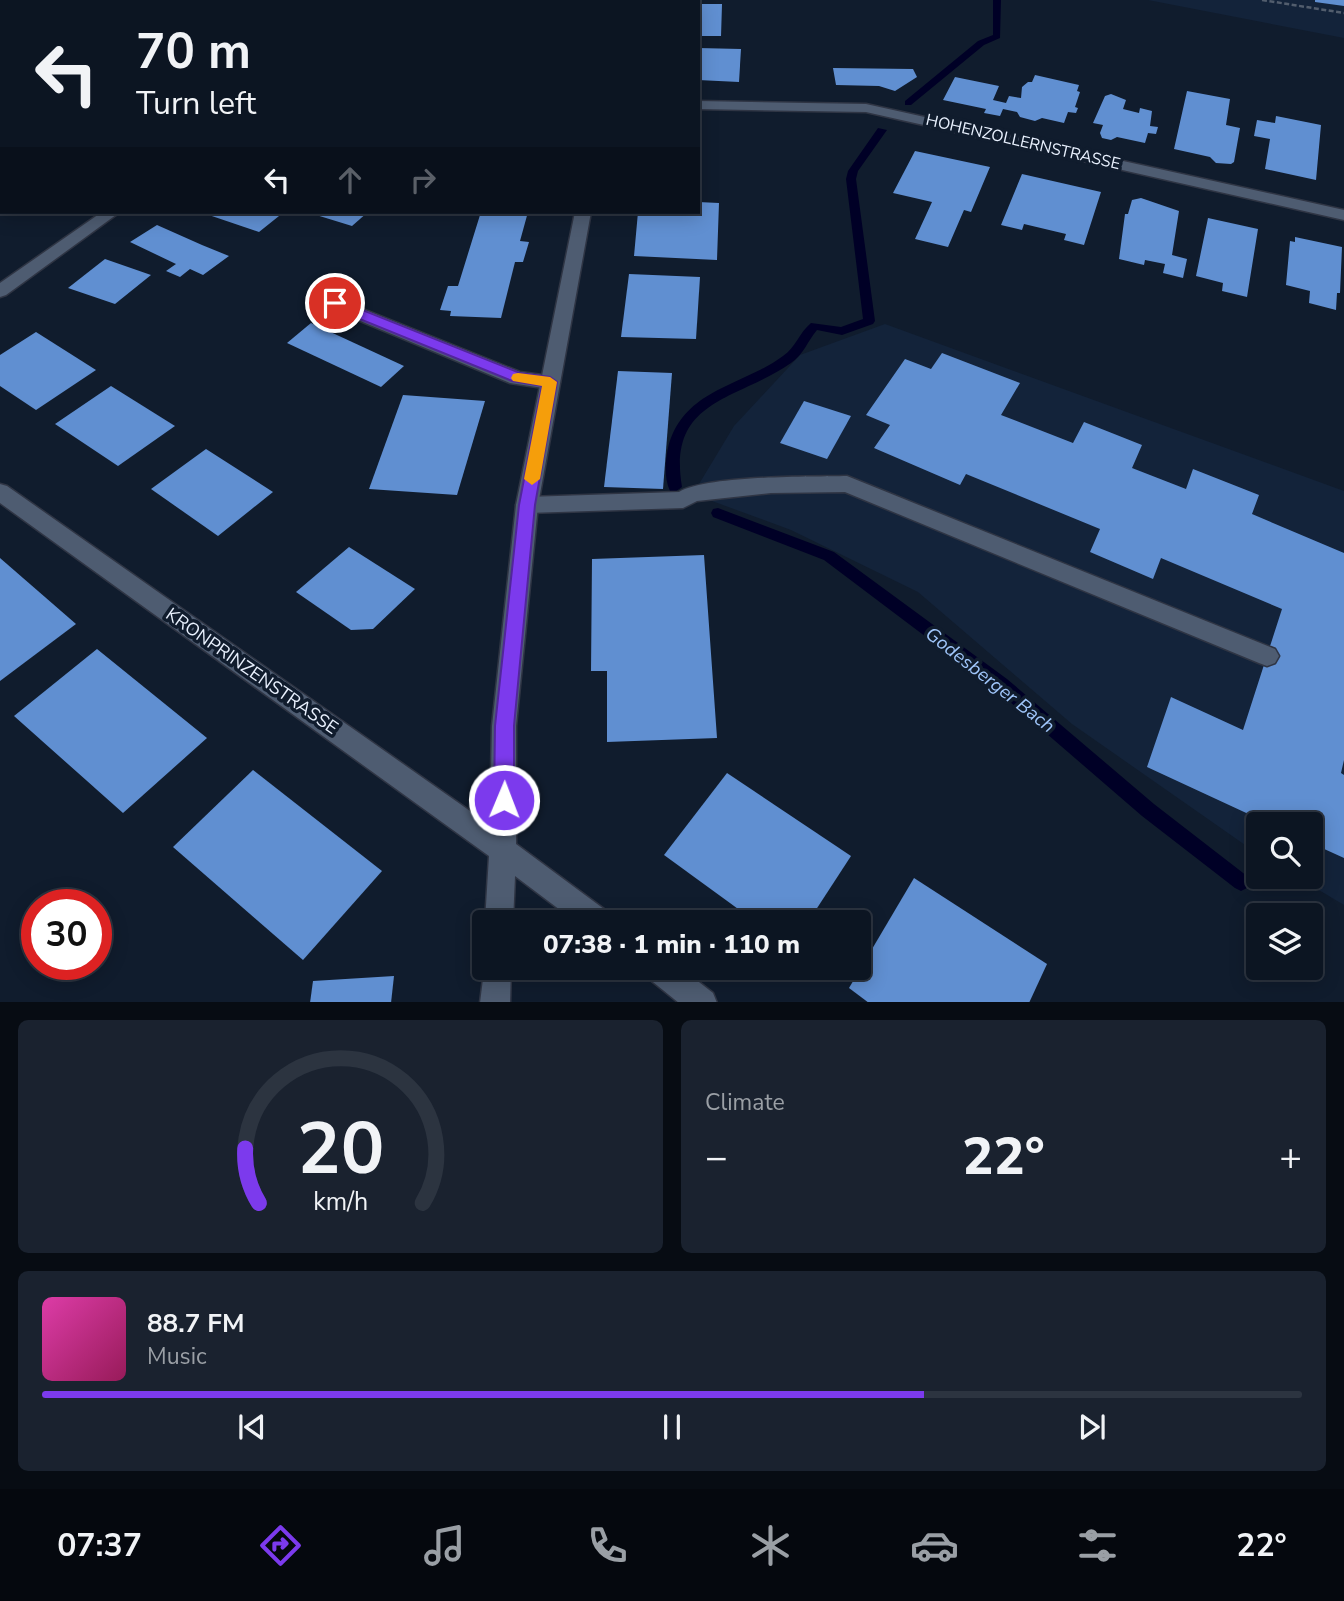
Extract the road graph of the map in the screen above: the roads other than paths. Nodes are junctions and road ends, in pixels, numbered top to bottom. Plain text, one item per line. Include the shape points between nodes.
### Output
1 (700, 105) edge
2 (108, 214) edge
3 (583, 214) edge
4 (1344, 215) edge
5 (0, 291) edge
6 (335, 303) dead end
7 (550, 382) junction
8 (0, 492) edge
9 (527, 505) junction
10 (1267, 656) dead end
11 (503, 850) junction
12 (500, 910) edge
13 (582, 910) edge
14 (496, 980) edge
15 (673, 980) edge
16 (495, 1002) edge
17 (702, 1002) edge

1 - 4 street, HOHENZOLLERNSTRASSE via 866,108
2 - 5 street
3 - 7 street
6 - 7 street via 517,378
7 - 9 street
8 - 11 street, KRONPRINZENSTRASSE
9 - 10 street via 683,500 693,494 771,485 848,484
9 - 11 street via 505,726
11 - 12 street
11 - 13 street, KRONPRINZENSTRASSE
14 - 16 street
15 - 17 street

